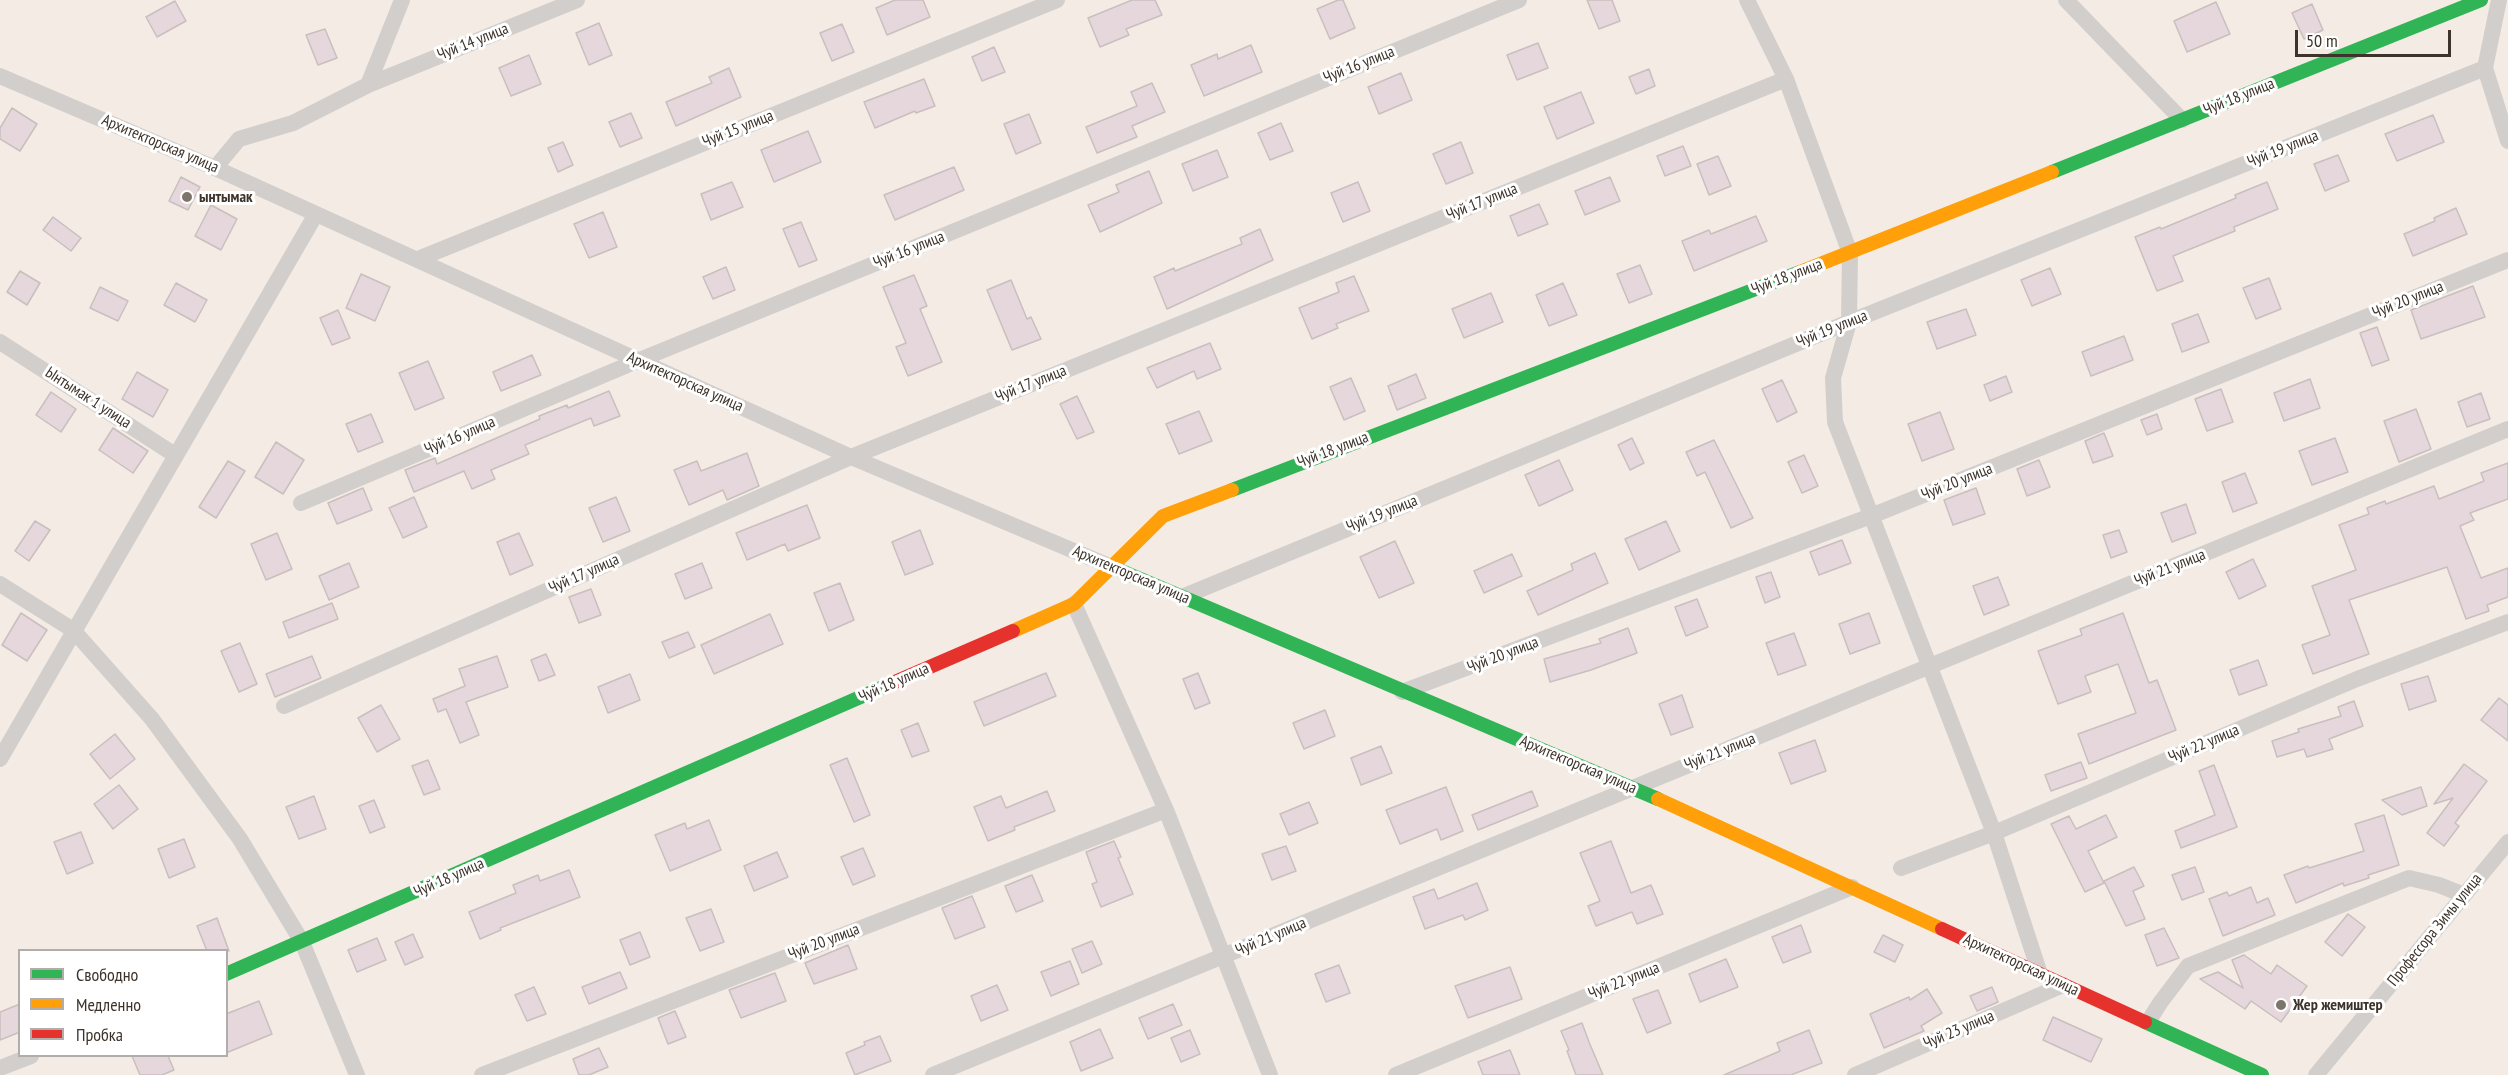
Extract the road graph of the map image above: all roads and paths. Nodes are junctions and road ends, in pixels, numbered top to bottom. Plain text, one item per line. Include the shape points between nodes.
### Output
1 (402, 0) edge
2 (577, 0) edge
3 (1057, 0) edge
4 (1519, 0) edge
5 (1747, 0) edge
6 (2066, 0) edge
7 (2481, 0) edge
8 (2499, 0) edge
9 (2484, 68) junction
10 (0, 76) edge
11 (1786, 79) junction
12 (368, 84) junction
13 (2182, 120) junction
14 (2508, 141) edge
15 (215, 168) junction
16 (316, 214) junction
17 (1850, 253) junction
18 (418, 259) junction
19 (2508, 260) edge
20 (1849, 322) junction
21 (0, 342) edge
22 (638, 361) junction
23 (2508, 429) edge
24 (175, 455) junction
25 (852, 457) junction
26 (301, 503) dead end
27 (1871, 516) junction
28 (1112, 567) junction
29 (0, 584) edge
30 (1182, 597) junction
31 (1074, 604) junction
32 (2508, 622) edge
33 (73, 630) junction
34 (1930, 667) junction
35 (1402, 692) junction
36 (284, 706) dead end
37 (0, 759) edge
38 (1632, 787) junction
39 (1166, 810) junction
40 (1994, 833) junction
41 (2508, 842) edge
42 (1901, 868) dead end
43 (1852, 887) junction
44 (2464, 895) junction
45 (302, 942) junction
46 (1224, 957) junction
47 (228, 973) edge
48 (2040, 974) junction
49 (2063, 985) junction
50 (2148, 1022) junction
51 (28, 1057) edge
52 (0, 1068) edge
53 (2230, 1068) edge
54 (357, 1075) edge
55 (482, 1075) edge
56 (933, 1075) edge
57 (1270, 1075) edge
58 (1396, 1075) edge
59 (1855, 1075) edge
60 (2262, 1075) edge
61 (2316, 1075) edge

1 - 12 street
2 - 12 street, Чуй 14 улица
3 - 18 street, Чуй 15 улица
4 - 22 street, Чуй 16 улица
5 - 11 street
6 - 13 street
7 - 13 street, Чуй 18 улица
8 - 9 street
9 - 14 street
9 - 20 street, Чуй 19 улица
10 - 15 street, Архитекторская улица
11 - 17 street
11 - 25 street, Чуй 17 улица
12 - 15 street, Чуй 14 улица via 293,123 239,139
13 - 17 street, Чуй 18 улица
15 - 16 street, Архитекторская улица
16 - 18 street, Архитекторская улица
16 - 24 street
17 - 20 street
17 - 28 street, Чуй 18 улица via 1163,516
18 - 22 street, Архитекторская улица
19 - 27 street, Чуй 20 улица
20 - 27 street via 1833,378 1835,422
20 - 30 street, Чуй 19 улица
21 - 24 street, Ынтымак 1 улица
22 - 25 street, Архитекторская улица
22 - 26 street, Чуй 16 улица
23 - 34 street, Чуй 21 улица
24 - 33 street
25 - 28 street, Архитекторская улица
25 - 36 street, Чуй 17 улица
27 - 34 street
27 - 35 street, Чуй 20 улица
28 - 30 street, Архитекторская улица
28 - 31 street, Чуй 18 улица
29 - 33 street
30 - 35 street, Архитекторская улица
31 - 39 street
31 - 45 street, Чуй 18 улица
32 - 40 street, Чуй 22 улица via 2357,679
33 - 37 street
33 - 45 street via 152,719 240,839
34 - 38 street, Чуй 21 улица
34 - 40 street
35 - 38 street, Архитекторская улица
38 - 43 street, Архитекторская улица
38 - 46 street, Чуй 21 улица
39 - 46 street
39 - 55 street, Чуй 20 улица
40 - 42 street, Чуй 22 улица
40 - 48 street
41 - 44 street, Профессора Зимы улица
43 - 48 street, Архитекторская улица
43 - 58 street, Чуй 22 улица
44 - 50 street via 2409,879 2188,966
44 - 61 street, Профессора Зимы улица
45 - 47 street, Чуй 18 улица
45 - 54 street
46 - 56 street, Чуй 21 улица
46 - 57 street
48 - 49 street, Архитекторская улица
49 - 50 street, Архитекторская улица
49 - 59 street, Чуй 23 улица
50 - 53 street, Архитекторская улица
51 - 52 street
53 - 60 street, Архитекторская улица

